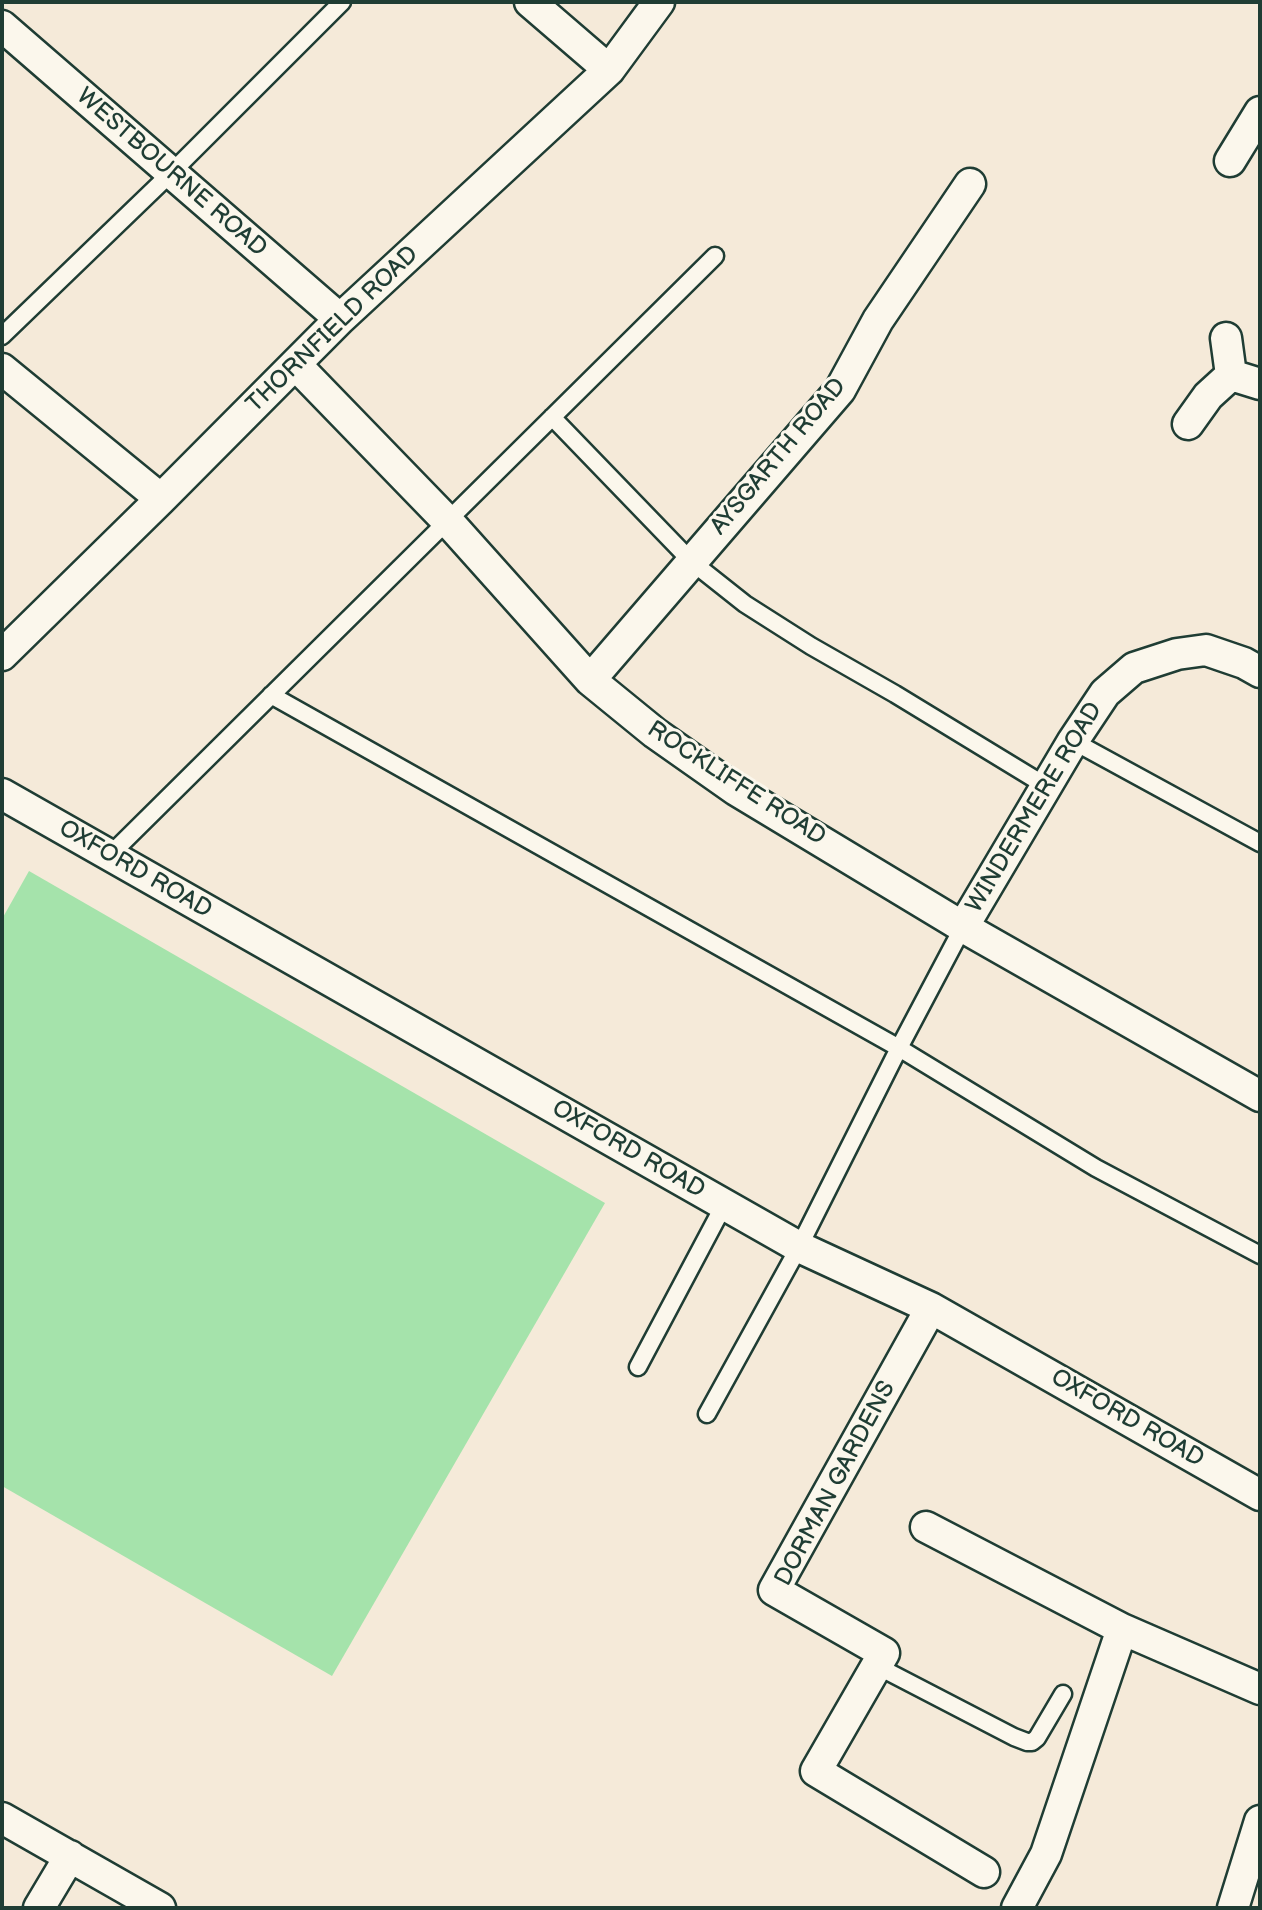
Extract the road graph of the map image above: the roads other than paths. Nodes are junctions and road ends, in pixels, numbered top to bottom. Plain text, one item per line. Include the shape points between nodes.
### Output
1 (342, 2) edge
2 (530, 2) edge
3 (659, 2) edge
4 (2, 26) edge
5 (609, 71) junction
6 (1260, 112) edge
7 (1230, 161) dead end
8 (171, 173) junction
9 (970, 184) dead end
10 (715, 256) dead end
11 (340, 320) junction
12 (2, 336) edge
13 (1226, 338) dead end
14 (296, 365) junction
15 (2, 369) edge
16 (1231, 375) junction
17 (1260, 384) edge
18 (552, 417) junction
19 (1188, 424) dead end
20 (161, 499) junction
21 (447, 521) junction
22 (692, 562) junction
23 (2, 655) edge
24 (1260, 672) edge
25 (590, 680) junction
26 (271, 695) junction
27 (1073, 741) junction
28 (1046, 786) junction
29 (2, 794) edge
30 (1260, 843) edge
31 (109, 856) junction
32 (963, 927) junction
33 (898, 1048) junction
34 (1260, 1096) edge
35 (724, 1205) junction
36 (799, 1247) junction
37 (1260, 1255) edge
38 (931, 1308) junction
39 (638, 1367) dead end
40 (707, 1414) dead end
41 (1260, 1495) edge
42 (926, 1527) dead end
43 (1122, 1629) junction
44 (877, 1666) junction
45 (1260, 1689) edge
46 (1063, 1694) dead end
47 (2, 1818) edge
48 (1260, 1821) edge
49 (70, 1856) junction
50 (984, 1872) dead end
51 (39, 1908) edge
52 (160, 1908) edge
53 (1017, 1908) edge
54 (1233, 1908) edge

1 - 8 lane
2 - 5 street
3 - 5 street, THORNFIELD ROAD
4 - 8 street, WESTBOURNE ROAD
5 - 11 street, THORNFIELD ROAD
6 - 7 street
8 - 11 street, WESTBOURNE ROAD
8 - 12 lane
9 - 22 street, AYSGARTH ROAD via 878,320 840,390
10 - 18 lane
11 - 14 street, THORNFIELD ROAD
13 - 16 street
14 - 20 street, THORNFIELD ROAD
14 - 21 street, ROCKLIFFE ROAD
15 - 20 street
16 - 17 street
16 - 19 street
18 - 21 lane
18 - 22 lane
20 - 23 street, THORNFIELD ROAD
21 - 25 street, ROCKLIFFE ROAD
21 - 26 lane
22 - 25 street, AYSGARTH ROAD
22 - 28 lane via 745,604 811,646
24 - 27 street, WINDERMERE ROAD via 1206,650 1134,668 1105,693
25 - 32 street, ROCKLIFFE ROAD via 736,790
26 - 31 lane
26 - 33 lane
27 - 28 street, WINDERMERE ROAD
27 - 30 lane
28 - 32 street, WINDERMERE ROAD
29 - 31 street, OXFORD ROAD
31 - 35 street, OXFORD ROAD
32 - 33 lane
32 - 34 street, ROCKLIFFE ROAD
33 - 36 lane
33 - 37 lane via 1096,1168
35 - 36 street, OXFORD ROAD
35 - 39 lane
36 - 38 street, OXFORD ROAD
36 - 40 lane
38 - 41 street, OXFORD ROAD
38 - 44 street, DORMAN GARDENS via 774,1590 884,1653
42 - 43 street
43 - 45 street
43 - 53 street via 1046,1854
44 - 46 lane via 1027,1742 1042,1732
44 - 50 street via 816,1771
47 - 49 street
48 - 54 street
49 - 51 street
49 - 52 street

